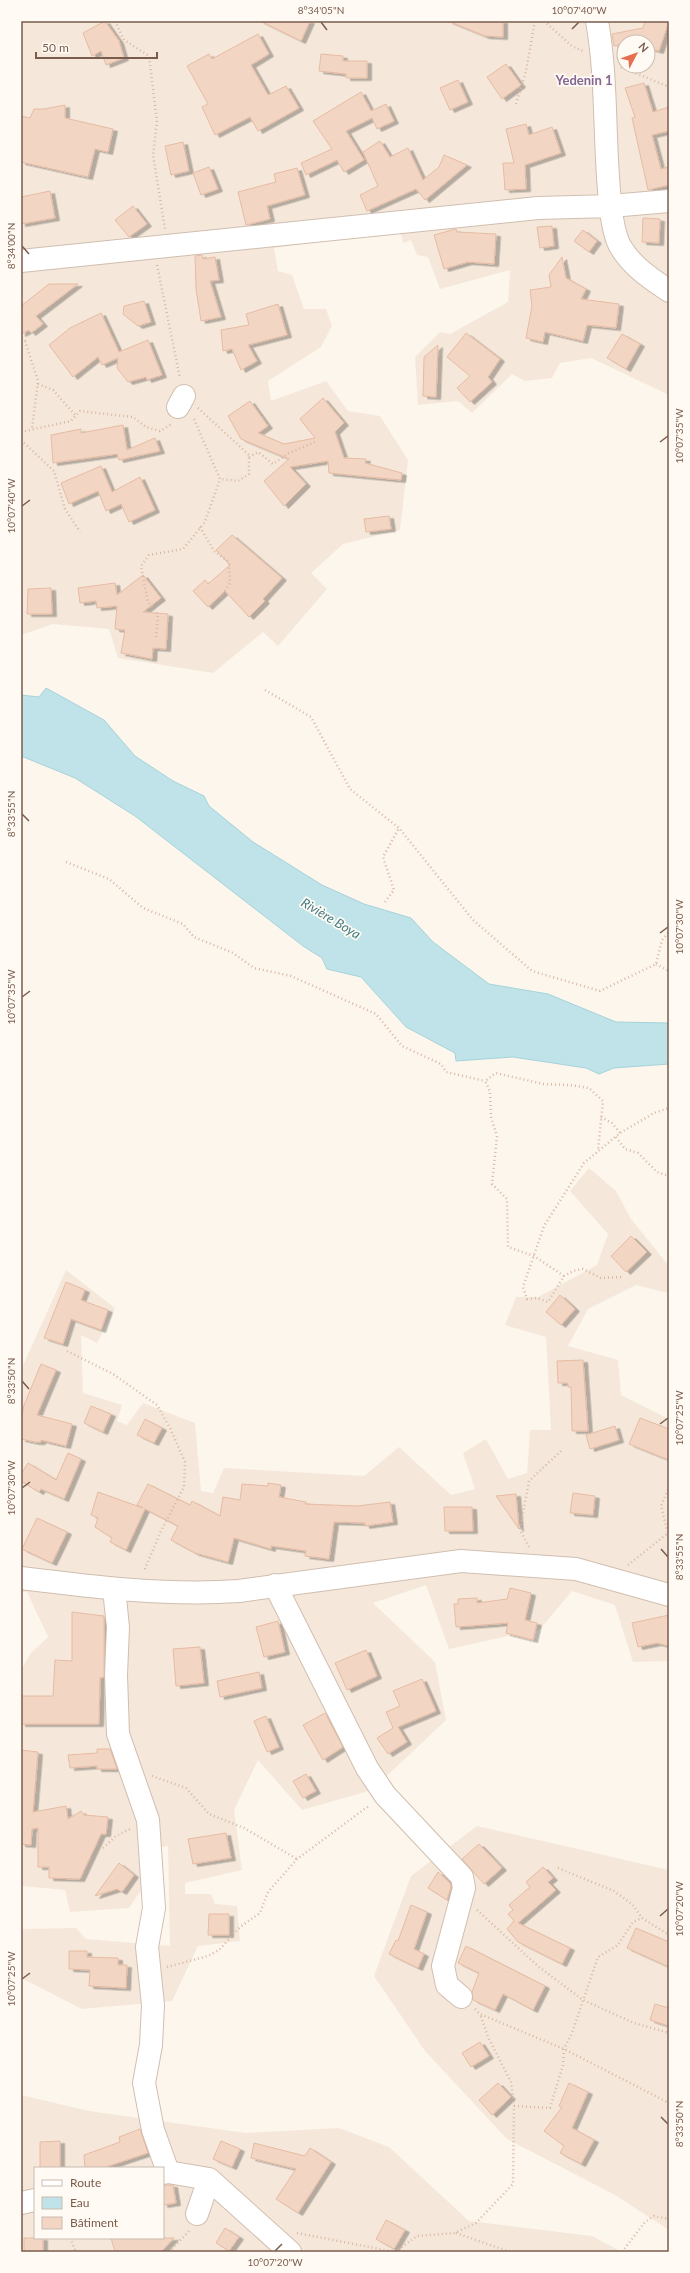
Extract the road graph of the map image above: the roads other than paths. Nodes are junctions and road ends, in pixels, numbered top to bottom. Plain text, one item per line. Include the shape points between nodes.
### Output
1 (596, 21) edge
2 (669, 201) edge
3 (611, 206) junction
4 (21, 261) edge
5 (669, 291) edge
6 (21, 1578) edge
7 (275, 1585) junction
8 (114, 1589) junction
9 (669, 1595) edge
10 (461, 1997) road end
11 (166, 2172) edge
12 (209, 2179) junction
13 (34, 2200) edge
14 (21, 2203) edge
15 (197, 2214) dead end
16 (290, 2252) edge

1 - 3 street via 602,49 606,154
2 - 3 street
3 - 4 street via 538,208
3 - 5 street via 619,243 642,273
6 - 8 street
7 - 8 street via 203,1593
7 - 9 street via 461,1561 576,1569
7 - 10 street via 367,1768 385,1795 462,1877 464,1888 443,1966 447,1985
8 - 11 street via 118,1627 118,1734 148,1820 154,1908 147,1947 153,2005 144,2083 153,2130
11 - 12 street
12 - 15 street
12 - 16 street
13 - 14 street

